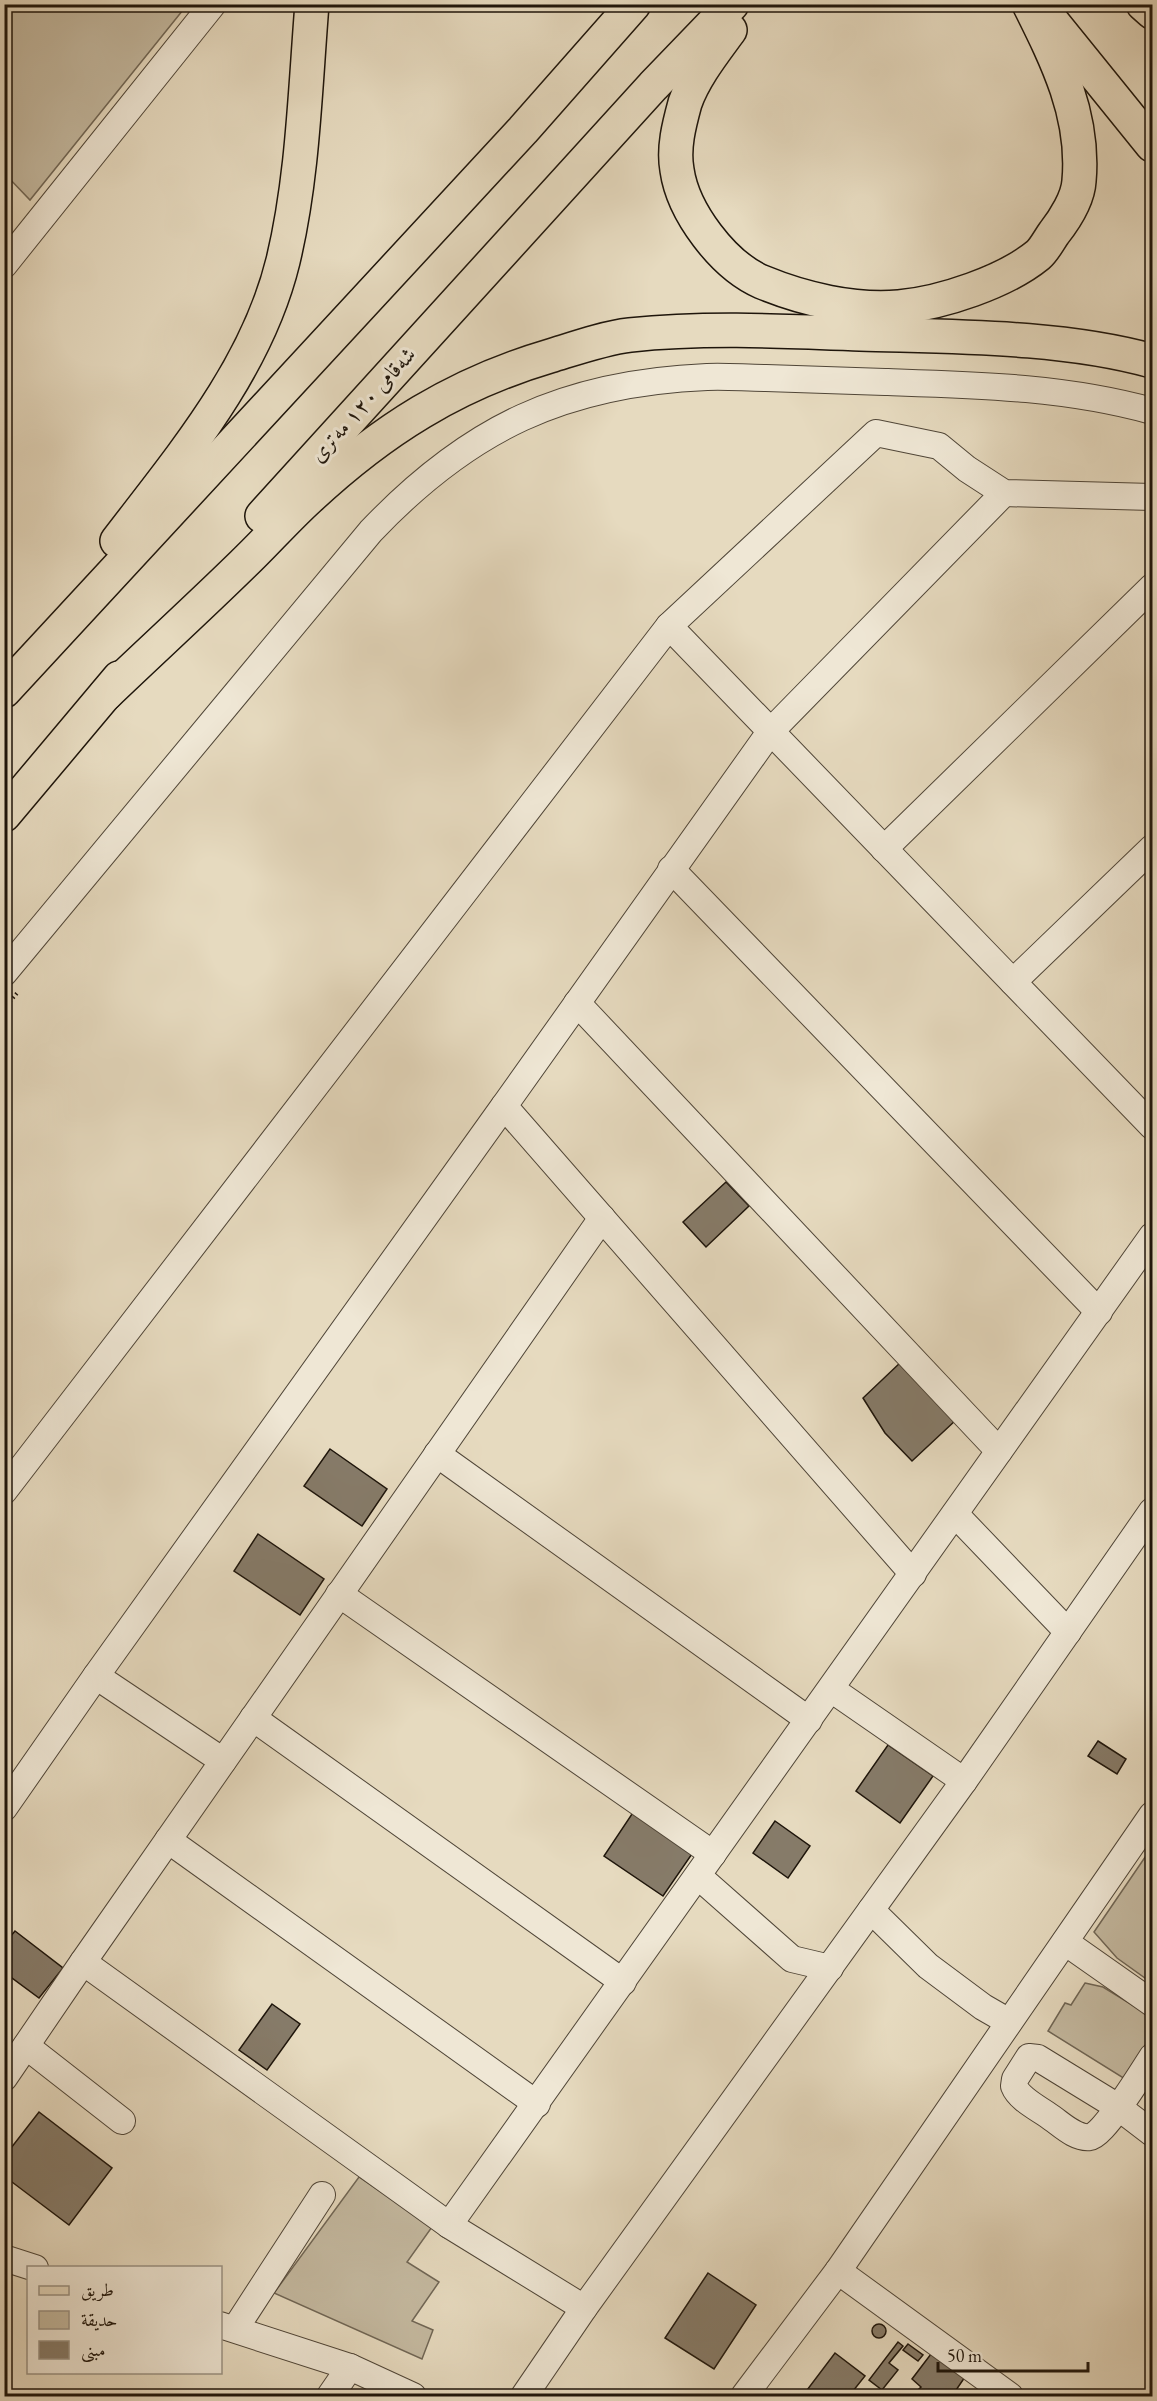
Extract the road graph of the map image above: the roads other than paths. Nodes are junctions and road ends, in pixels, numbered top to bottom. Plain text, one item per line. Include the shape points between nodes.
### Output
1 (213, 4) edge
2 (312, 4) edge
3 (634, 4) edge
4 (732, 4) edge
5 (748, 4) edge
6 (1029, 4) edge
7 (1038, 4) edge
8 (1130, 4) edge
9 (1143, 4) edge
10 (1152, 12) edge
11 (1152, 32) edge
12 (1152, 146) edge
13 (4, 265) edge
14 (1152, 361) edge
15 (1152, 411) edge
16 (1004, 493) junction
17 (1152, 497) edge
18 (1152, 587) edge
19 (669, 626) junction
20 (4, 685) edge
21 (4, 691) edge
22 (106, 694) junction
23 (771, 732) junction
24 (4, 814) edge
25 (1152, 848) edge
26 (884, 849) junction
27 (671, 869) junction
28 (4, 973) edge
29 (1013, 982) junction
30 (577, 1003) junction
31 (504, 1106) junction
32 (1150, 1120) edge
33 (602, 1218) junction
34 (1152, 1236) edge
35 (1099, 1312) junction
36 (999, 1451) junction
37 (437, 1454) junction
38 (4, 1491) edge
39 (1152, 1511) edge
40 (955, 1514) junction
41 (913, 1574) junction
42 (339, 1594) junction
43 (1068, 1632) junction
44 (96, 1676) junction
45 (831, 1689) junction
46 (253, 1718) junction
47 (808, 1720) junction
48 (223, 1761) junction
49 (964, 1781) junction
50 (4, 1808) edge
51 (1152, 1815) edge
52 (168, 1840) junction
53 (713, 1854) junction
54 (698, 1876) junction
55 (871, 1910) junction
56 (1065, 1942) junction
57 (83, 1962) junction
58 (830, 1968) junction
59 (622, 1982) junction
60 (1152, 2003) edge
61 (1009, 2022) junction
62 (26, 2046) junction
63 (983, 2061) junction
64 (1148, 2074) edge
65 (4, 2078) edge
66 (1015, 2079) junction
67 (537, 2104) junction
68 (1118, 2107) junction
69 (122, 2121) dead end
70 (1152, 2133) edge
71 (322, 2195) dead end
72 (449, 2224) junction
73 (4, 2258) edge
74 (29, 2266) edge
75 (838, 2271) junction
76 (584, 2308) junction
77 (228, 2327) edge
78 (350, 2367) junction
79 (755, 2392) edge
80 (330, 2397) edge
81 (413, 2397) edge
82 (524, 2397) edge
83 (1010, 2397) edge

1 - 13 street
2 - 20 main road via 297,186 282,263 263,318 231,383 193,439
3 - 21 main road
4 - 22 main road, شەقامی ١٢٠ مەتری via 336,432
5 - 6 main road via 704,67 686,101 676,141 677,171 687,202 718,250 760,281 846,305 899,307 952,297 995,281 1039,254 1065,219 1080,183 1074,108
7 - 12 main road
8 - 11 main road
9 - 10 main road
14 - 22 main road via 1126,353 1033,342 718,330 628,336 516,366 455,392 408,419 353,460
15 - 28 street via 1103,399 1017,388 709,377 633,384 558,403 523,417 489,434 431,473 371,531
16 - 17 street
16 - 19 street via 939,446 876,434
16 - 23 street
18 - 26 street
19 - 23 street
19 - 38 street
22 - 24 main road, شەقامی ١٢٠ مەتری
23 - 26 street
23 - 27 street
25 - 29 street
26 - 29 street
27 - 30 street
27 - 35 street
29 - 32 street
30 - 31 street
30 - 36 street
31 - 33 street
31 - 44 street
33 - 37 street
33 - 41 street
34 - 35 street
35 - 36 street
36 - 40 street
37 - 42 street
37 - 47 street
39 - 43 street
40 - 41 street
40 - 43 street
41 - 45 street
42 - 46 street
42 - 53 street
43 - 49 street
44 - 48 street
44 - 50 street
45 - 47 street
45 - 49 street
46 - 48 street
46 - 59 street
47 - 53 street
48 - 52 street
49 - 55 street
51 - 56 street
52 - 57 street
52 - 67 street
53 - 54 street
54 - 58 street via 792,1959
54 - 59 street
55 - 58 street
55 - 61 street via 928,1966
56 - 60 street
56 - 61 street
57 - 62 street
57 - 72 street
58 - 76 street
59 - 67 street
61 - 63 street
62 - 65 street
62 - 69 street
63 - 66 street
63 - 75 street
64 - 68 street
66 - 68 street via 1029,2057 1038,2058
66 - 68 street via 1016,2090 1024,2098 1083,2137 1099,2133
67 - 72 street
68 - 70 street
71 - 77 street
72 - 76 street
73 - 74 street
75 - 79 street
75 - 83 street
76 - 82 street
77 - 78 street
78 - 80 street
78 - 81 street

